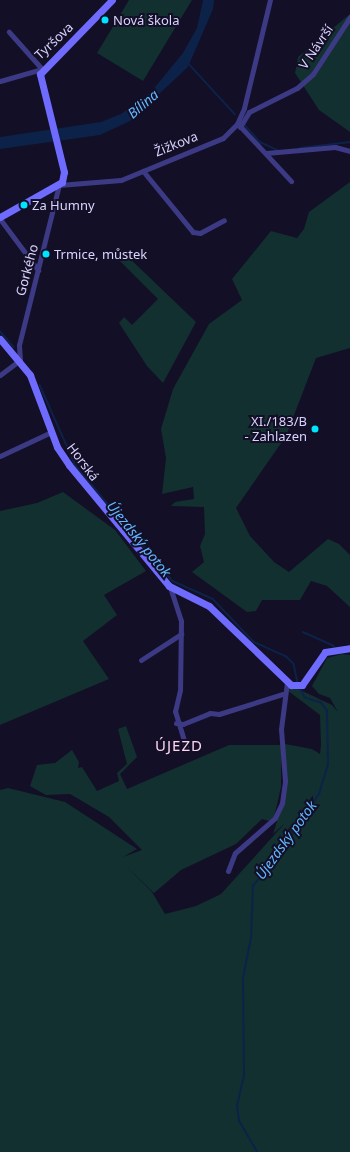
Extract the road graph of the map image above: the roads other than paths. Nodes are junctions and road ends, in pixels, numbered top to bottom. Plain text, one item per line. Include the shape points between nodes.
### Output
1 (112, 0) edge
2 (270, 0) edge
3 (350, 17) edge
4 (9, 32) dead end
5 (42, 69) junction
6 (0, 81) edge
7 (239, 125) junction
8 (350, 151) edge
9 (266, 153) junction
10 (143, 171) junction
11 (291, 181) dead end
12 (59, 185) junction
13 (0, 218) edge
14 (224, 220) dead end
15 (38, 270) junction
16 (0, 339) edge
17 (20, 360) junction
18 (0, 375) edge
19 (51, 432) junction
20 (0, 456) edge
21 (169, 586) junction
22 (181, 634) junction
23 (350, 648) edge
24 (141, 660) dead end
25 (287, 682) junction
26 (283, 694) junction
27 (176, 723) junction
28 (186, 747) dead end
29 (228, 871) dead end

1 - 5 street, Tyršova
2 - 7 street
3 - 7 street, V Návrší via 313,74 297,88 249,112
4 - 5 street
5 - 6 street, Tyršova
5 - 12 street via 40,83 64,174
7 - 9 street
7 - 10 street, Žižkova via 223,138
8 - 9 street via 335,147
9 - 11 street
10 - 12 street, Žižkova via 121,180
10 - 14 street via 194,232 200,233
12 - 13 street, Žižkova
12 - 15 street, Gorkého
13 - 15 street
15 - 17 street, Gorkého via 19,345
16 - 17 street, Horská
17 - 18 street
17 - 19 street, Horská via 36,388
19 - 20 street
19 - 21 street, Horská via 69,465
21 - 22 street via 179,607
21 - 25 street via 209,606
22 - 24 street
22 - 27 street
23 - 25 street via 324,652 298,685
25 - 26 street
26 - 27 street via 219,714 210,713 183,724
26 - 29 street via 282,803 275,818 235,853
27 - 28 street

